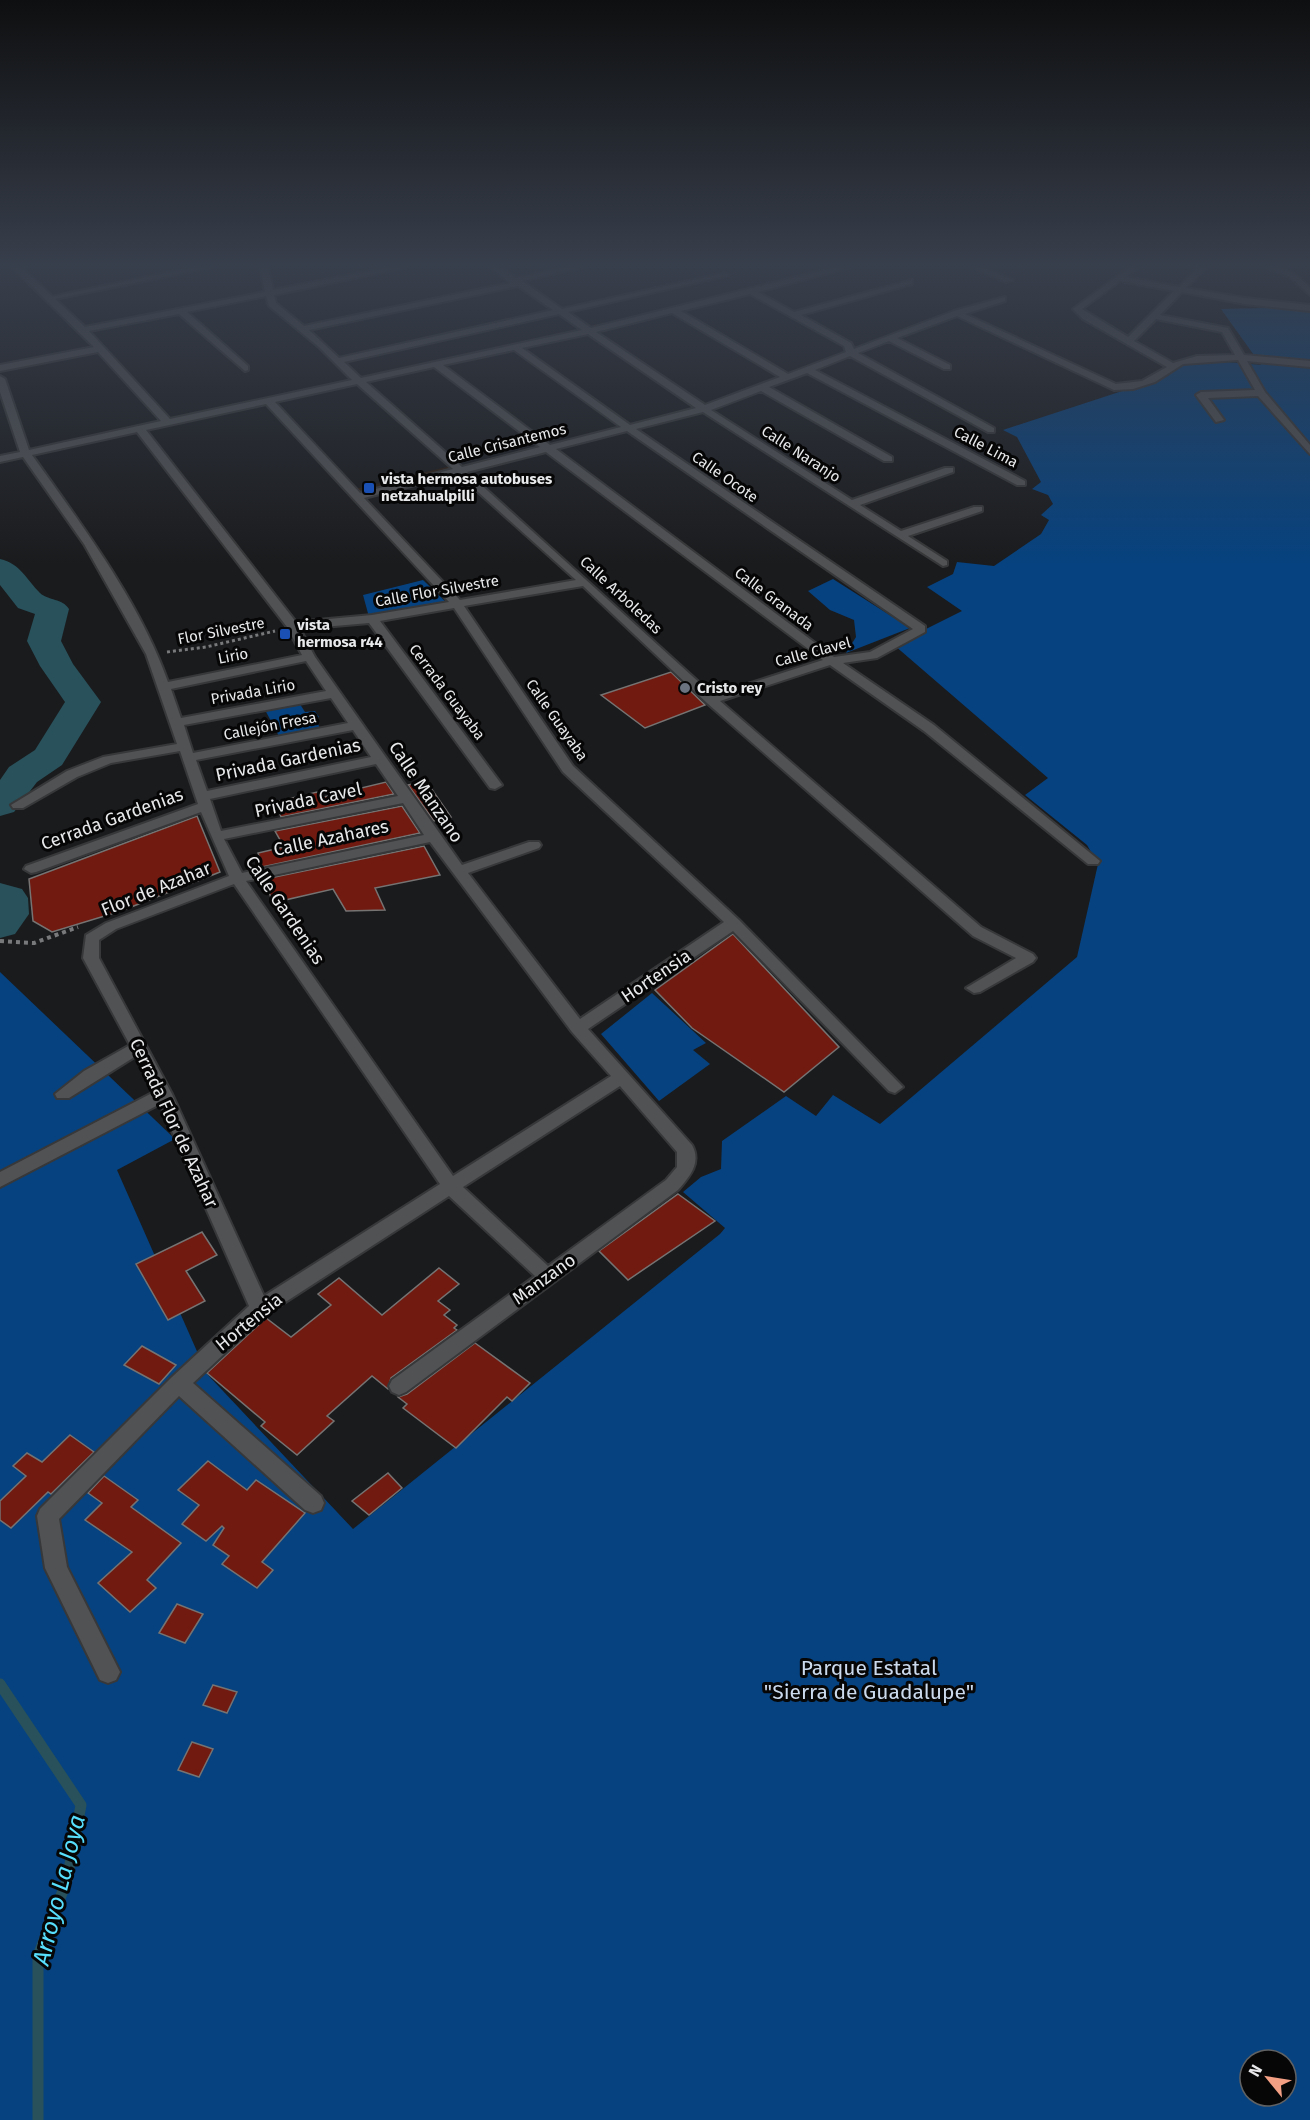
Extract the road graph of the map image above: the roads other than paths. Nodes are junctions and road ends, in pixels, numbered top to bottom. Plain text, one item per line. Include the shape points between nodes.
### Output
1 (116, 366) edge
2 (243, 366) edge
3 (342, 366) edge
4 (426, 366) edge
5 (438, 366) edge
6 (542, 366) edge
7 (641, 366) edge
8 (768, 366) edge
9 (819, 366) edge
10 (875, 366) edge
11 (943, 366) edge
12 (1066, 366) edge
13 (1172, 366) edge
14 (1246, 366) edge
15 (245, 368) dead end
16 (947, 368) dead end
17 (809, 370) junction
18 (789, 378) junction
19 (0, 379) edge
20 (359, 381) junction
21 (763, 388) junction
22 (1261, 393) junction
23 (268, 400) junction
24 (704, 409) junction
25 (1219, 420) dead end
26 (168, 423) junction
27 (629, 428) junction
28 (140, 429) junction
29 (991, 430) dead end
30 (548, 449) junction
31 (1310, 451) edge
32 (26, 454) junction
33 (0, 459) edge
34 (888, 459) dead end
35 (461, 470) junction
36 (949, 470) dead end
37 (1021, 483) dead end
38 (359, 496) junction
39 (851, 504) junction
40 (978, 509) dead end
41 (899, 535) junction
42 (943, 563) dead end
43 (585, 582) junction
44 (457, 604) junction
45 (372, 619) junction
46 (293, 626) junction
47 (921, 629) joint
48 (309, 657) junction
49 (832, 661) junction
50 (164, 687) junction
51 (336, 693) junction
52 (711, 700) junction
53 (176, 723) junction
54 (358, 725) junction
55 (187, 752) junction
56 (381, 759) junction
57 (495, 786) dead end
58 (408, 798) junction
59 (204, 801) junction
60 (18, 806) dead end
61 (216, 836) junction
62 (433, 837) junction
63 (534, 845) dead end
64 (1093, 861) dead end
65 (31, 869) dead end
66 (459, 871) junction
67 (237, 878) junction
68 (734, 923) junction
69 (90, 931) joint
70 (974, 988) dead end
71 (578, 1028) junction
72 (139, 1047) junction
73 (623, 1076) junction
74 (895, 1086) dead end
75 (63, 1094) dead end
76 (164, 1094) junction
77 (686, 1169) joint
78 (0, 1180) edge
79 (452, 1188) junction
80 (547, 1276) junction
81 (260, 1308) junction
82 (179, 1383) junction
83 (399, 1386) dead end
84 (313, 1503) dead end
85 (108, 1672) dead end

1 - 26 street
2 - 15 street
3 - 20 street, Calle Arboledas
4 - 20 street
5 - 30 street, Calle Granada
6 - 27 street, Calle Ocote
7 - 24 street, Calle Naranjo
8 - 18 street
9 - 17 street, Calle Crisantemos
10 - 29 street
11 - 16 street
12 - 13 street via 1108,386 1122,388 1165,375
14 - 22 street
17 - 18 street, Calle Crisantemos
17 - 37 street, Calle Lima
18 - 21 street, Calle Crisantemos
19 - 32 street, Calle Gardenias via 11,426
20 - 23 street
20 - 35 street, Calle Arboledas
21 - 24 street, Calle Crisantemos
21 - 34 street
22 - 25 street via 1201,395
22 - 31 street
23 - 26 street
23 - 38 street, Calle Guayaba
24 - 27 street, Calle Crisantemos
24 - 39 street, Calle Naranjo
26 - 28 street
27 - 30 street, Calle Crisantemos
27 - 47 street, Calle Ocote
28 - 32 street
28 - 46 street, Calle Manzano
30 - 35 street, Calle Crisantemos
30 - 49 street, Calle Granada
32 - 33 street
32 - 50 street, Calle Gardenias via 89,544 152,654
35 - 38 street, Calle Crisantemos
35 - 43 street, Calle Arboledas
36 - 39 street
38 - 44 street, Calle Guayaba
39 - 41 street, Calle Naranjo
40 - 41 street
41 - 42 street, Calle Naranjo
43 - 44 street, Calle Flor Silvestre
43 - 52 street, Calle Arboledas
44 - 45 street, Calle Flor Silvestre
44 - 68 street, Calle Guayaba via 568,769
45 - 46 street, Calle Flor Silvestre
45 - 57 street, Cerrada Guayaba
46 - 48 street, Calle Manzano
47 - 49 street, Calle Clavel via 873,655
48 - 50 street, Lirio
48 - 51 street, Calle Manzano
49 - 52 street, Calle Clavel
49 - 64 street, Calle Granada via 928,728
50 - 53 street, Calle Gardenias
51 - 53 street, Privada Lirio
51 - 54 street, Calle Manzano
52 - 70 street, Calle Arboledas via 977,932 1028,958
53 - 55 street, Calle Gardenias
54 - 55 street, Callejón Fresa
54 - 56 street, Calle Manzano
55 - 59 street, Calle Gardenias
55 - 60 street via 108,759 72,774
56 - 58 street, Calle Manzano
56 - 59 street, Privada Gardenias
58 - 61 street, Privada Cavel
58 - 62 street, Calle Manzano
59 - 61 street, Calle Gardenias
59 - 65 street, Cerrada Gardenias
61 - 67 street, Calle Gardenias
62 - 66 street, Calle Manzano
62 - 67 street, Calle Azahares
63 - 66 street
66 - 71 street, Calle Manzano
67 - 69 street, Flor de Azahar
67 - 79 street, Calle Gardenias
68 - 71 street, Hortensia
68 - 74 street, Calle Guayaba
69 - 72 street, Cerrada Flor de Azahar via 91,958
71 - 73 street, Calle Manzano
72 - 75 street
72 - 76 street, Cerrada Flor de Azahar
73 - 77 street, Calle Manzano via 686,1150
73 - 79 street, Hortensia
76 - 78 street
76 - 81 street, Cerrada Flor de Azahar
77 - 80 street, Manzano via 672,1185
79 - 80 street, Calle Gardenias
79 - 81 street, Hortensia
80 - 83 street, Manzano
81 - 82 street, Hortensia
82 - 84 street
82 - 85 street, Hortensia via 48,1516 56,1568

